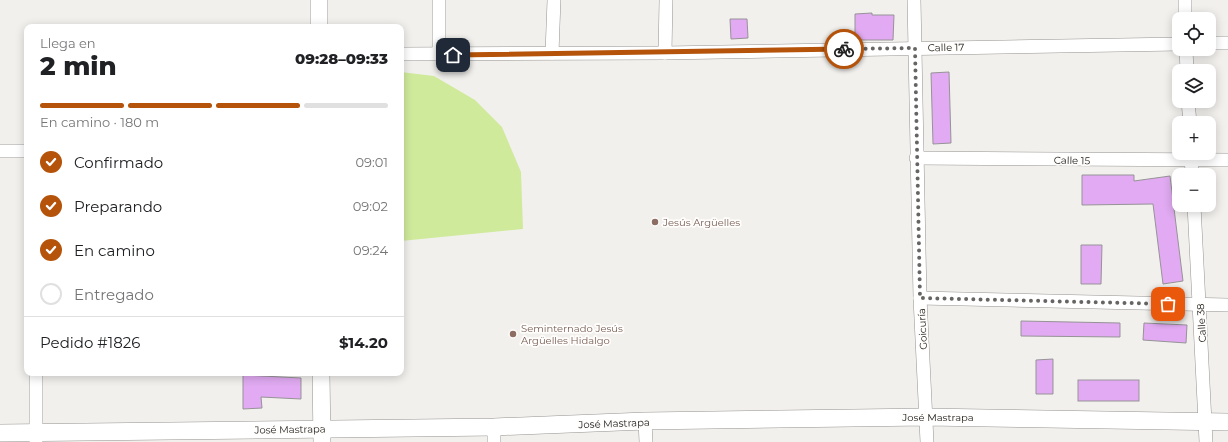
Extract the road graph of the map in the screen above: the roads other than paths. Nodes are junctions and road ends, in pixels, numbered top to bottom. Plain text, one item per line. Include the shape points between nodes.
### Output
1 (439, 0) edge
2 (554, 0) edge
3 (666, 0) edge
4 (914, 0) edge
5 (1185, 0) edge
6 (1185, 12) edge
7 (1216, 43) edge
8 (1228, 43) edge
9 (1172, 44) edge
10 (915, 48) junction
11 (665, 52) junction
12 (404, 54) edge
13 (552, 54) junction
14 (439, 55) junction
15 (0, 151) edge
16 (24, 151) edge
17 (1172, 157) edge
18 (916, 158) junction
19 (1216, 159) edge
20 (1228, 160) edge
21 (1194, 212) edge
22 (920, 298) junction
23 (1200, 305) junction
24 (1228, 305) edge
25 (36, 376) edge
26 (321, 376) edge
27 (926, 417) junction
28 (645, 421) junction
29 (1206, 421) junction
30 (1228, 422) edge
31 (0, 433) edge
32 (494, 434) edge
33 (322, 435) edge
34 (36, 437) edge
35 (157, 437) edge
36 (646, 442) edge
37 (927, 442) edge
38 (1206, 442) edge

1 - 14 street
2 - 13 street
3 - 11 street
4 - 10 street, Goicuría
5 - 6 street
7 - 8 street
9 - 10 street, Calle 17
10 - 11 street, Calle 17
10 - 18 street, Goicuría
11 - 13 street, Calle 17
12 - 14 street, Calle 17
13 - 14 street, Calle 17
15 - 16 street
17 - 18 street, Calle 15
18 - 22 street, Goicuría
19 - 20 street, Calle 15
21 - 23 street, Calle 38
22 - 23 street
22 - 27 street, Goicuría
23 - 24 street
23 - 29 street, Calle 38
25 - 34 street
26 - 33 street
27 - 28 street, José Mastrapa
27 - 29 street, José Mastrapa
27 - 37 street, Goicuría
28 - 32 street, José Mastrapa
28 - 36 street
29 - 30 street, José Mastrapa
29 - 38 street, Calle 38
31 - 34 street, José Mastrapa
32 - 33 street, José Mastrapa
33 - 35 street, José Mastrapa
34 - 35 street, José Mastrapa

